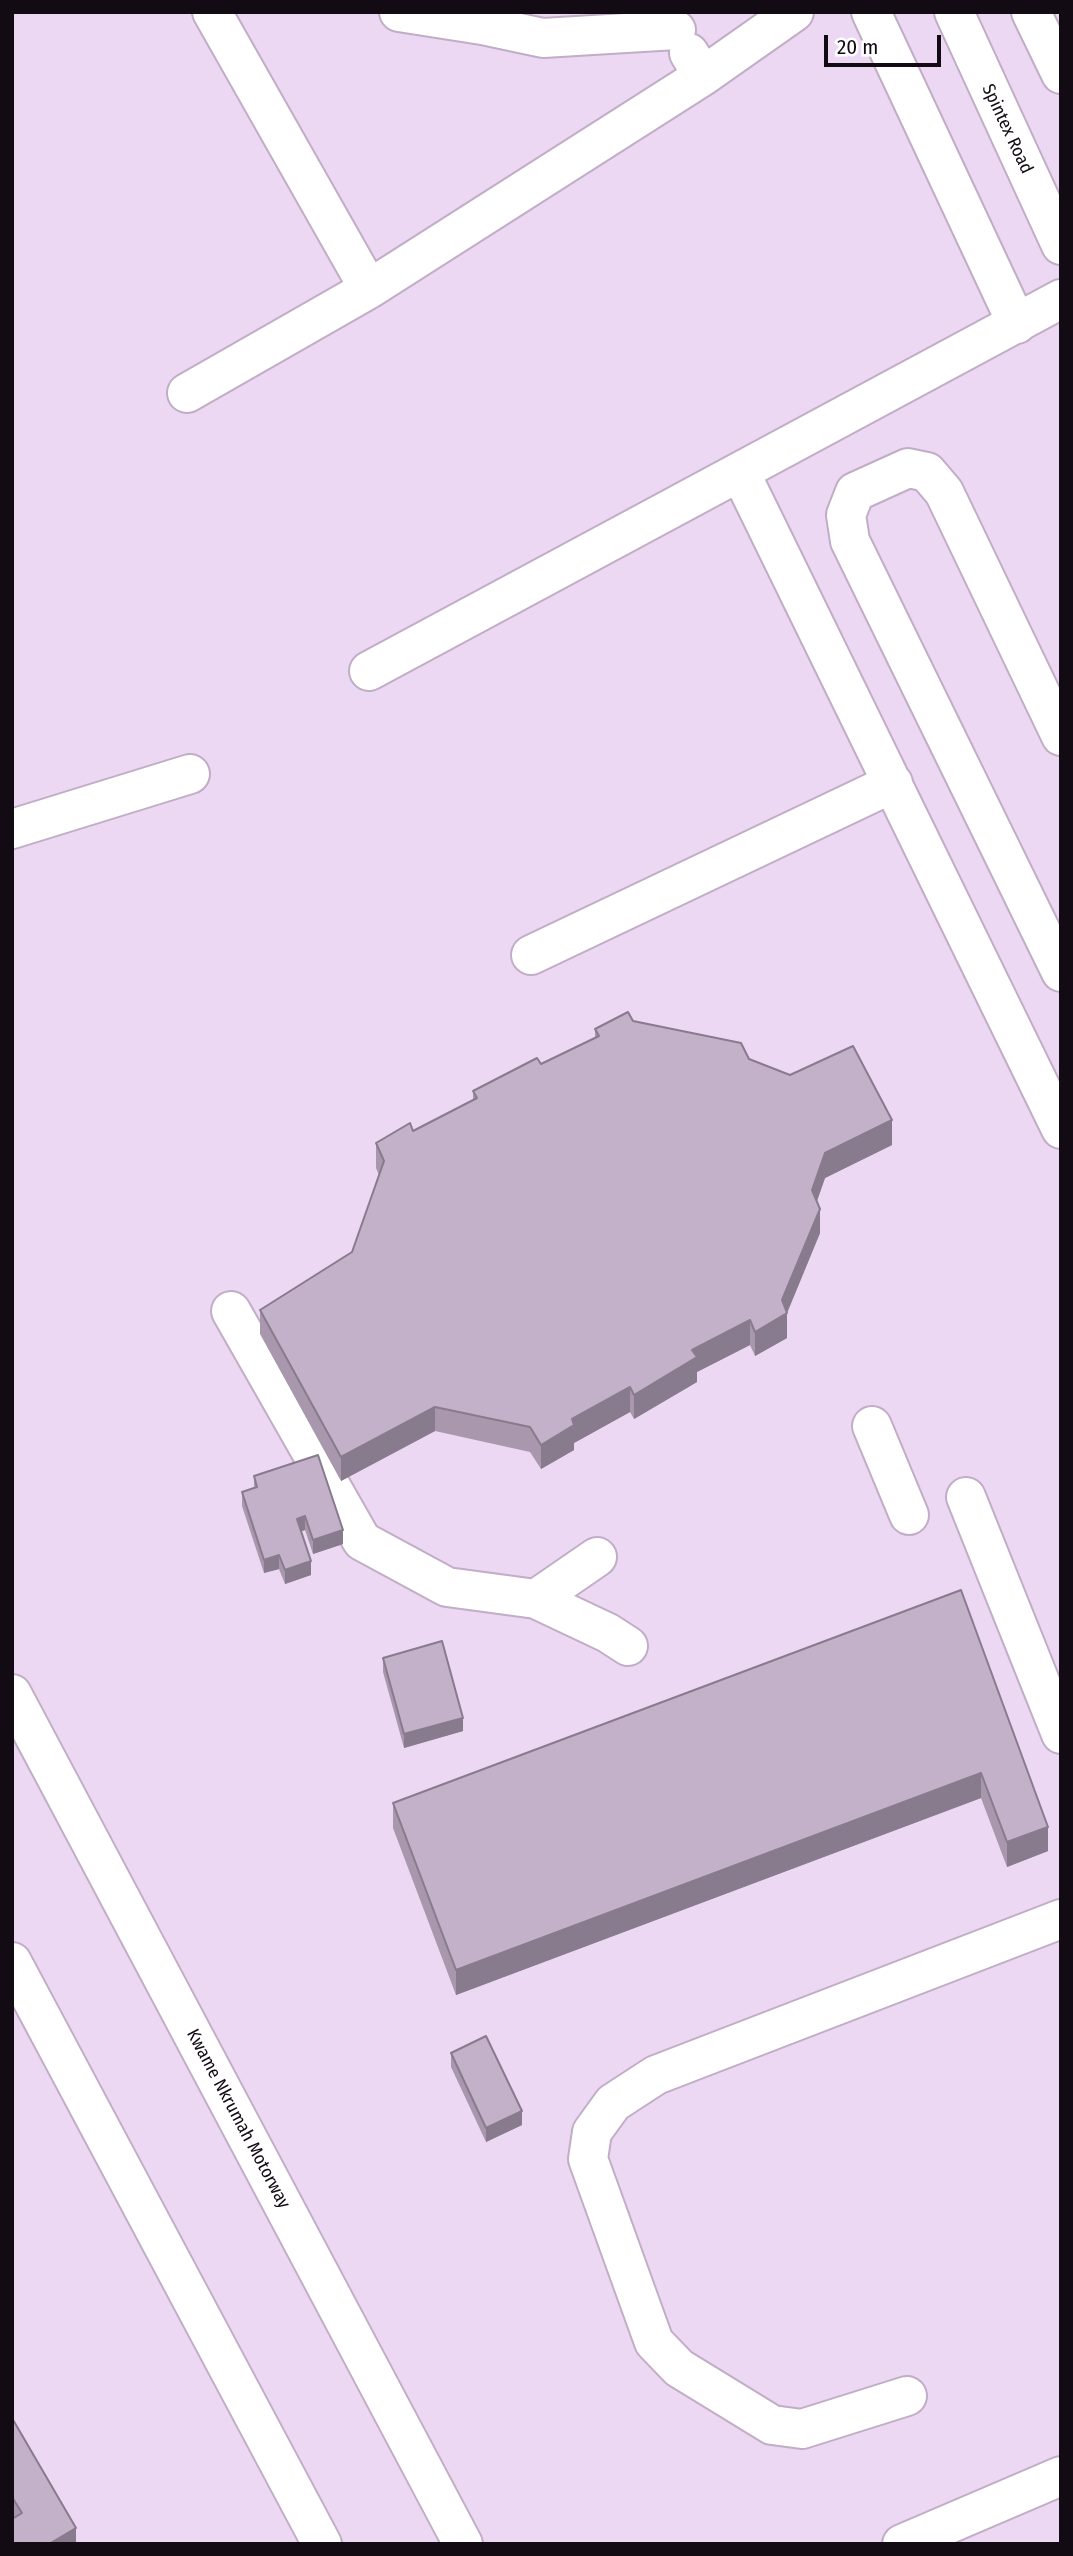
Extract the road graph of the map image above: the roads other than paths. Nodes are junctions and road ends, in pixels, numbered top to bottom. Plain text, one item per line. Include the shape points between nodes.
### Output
1 (212, 12) edge
2 (399, 12) edge
3 (794, 12) edge
4 (871, 12) edge
5 (954, 12) edge
6 (1031, 12) edge
7 (671, 21) edge
8 (1061, 74) edge
9 (702, 76) junction
10 (1061, 245) edge
11 (369, 289) junction
12 (1061, 299) edge
13 (1017, 324) junction
14 (187, 393) dead end
15 (740, 472) junction
16 (369, 671) dead end
17 (1061, 736) edge
18 (190, 774) dead end
19 (893, 783) junction
20 (12, 829) edge
21 (531, 955) dead end
22 (1061, 972) edge
23 (1061, 1129) edge
24 (231, 1311) dead end
25 (872, 1426) dead end
26 (966, 1497) dead end
27 (909, 1515) dead end
28 (597, 1558) dead end
29 (537, 1599) junction
30 (628, 1646) dead end
31 (12, 1694) edge
32 (1061, 1734) edge
33 (1061, 1919) edge
34 (12, 1962) edge
35 (907, 2396) dead end
36 (1061, 2476) edge
37 (322, 2544) edge
38 (463, 2544) edge
39 (902, 2544) edge

1 - 11 main road
2 - 7 main road via 543,38
3 - 9 main road
4 - 13 main road
5 - 10 main road, Spintex Road
6 - 8 main road
7 - 9 main road
9 - 11 main road
11 - 14 main road
12 - 13 main road
13 - 15 main road
15 - 16 main road
15 - 19 main road
17 - 22 main road via 944,492 927,472 908,468 855,492 846,515 850,541
18 - 20 main road
19 - 21 main road
19 - 23 main road
24 - 29 main road via 362,1541 447,1587
25 - 27 main road
26 - 32 main road
28 - 29 main road
29 - 30 main road
31 - 38 main road, Kwame Nkrumah Motorway
33 - 35 main road via 656,2075 613,2103 592,2132 588,2159 654,2342 679,2368 772,2425 803,2429
34 - 37 main road
36 - 39 main road

